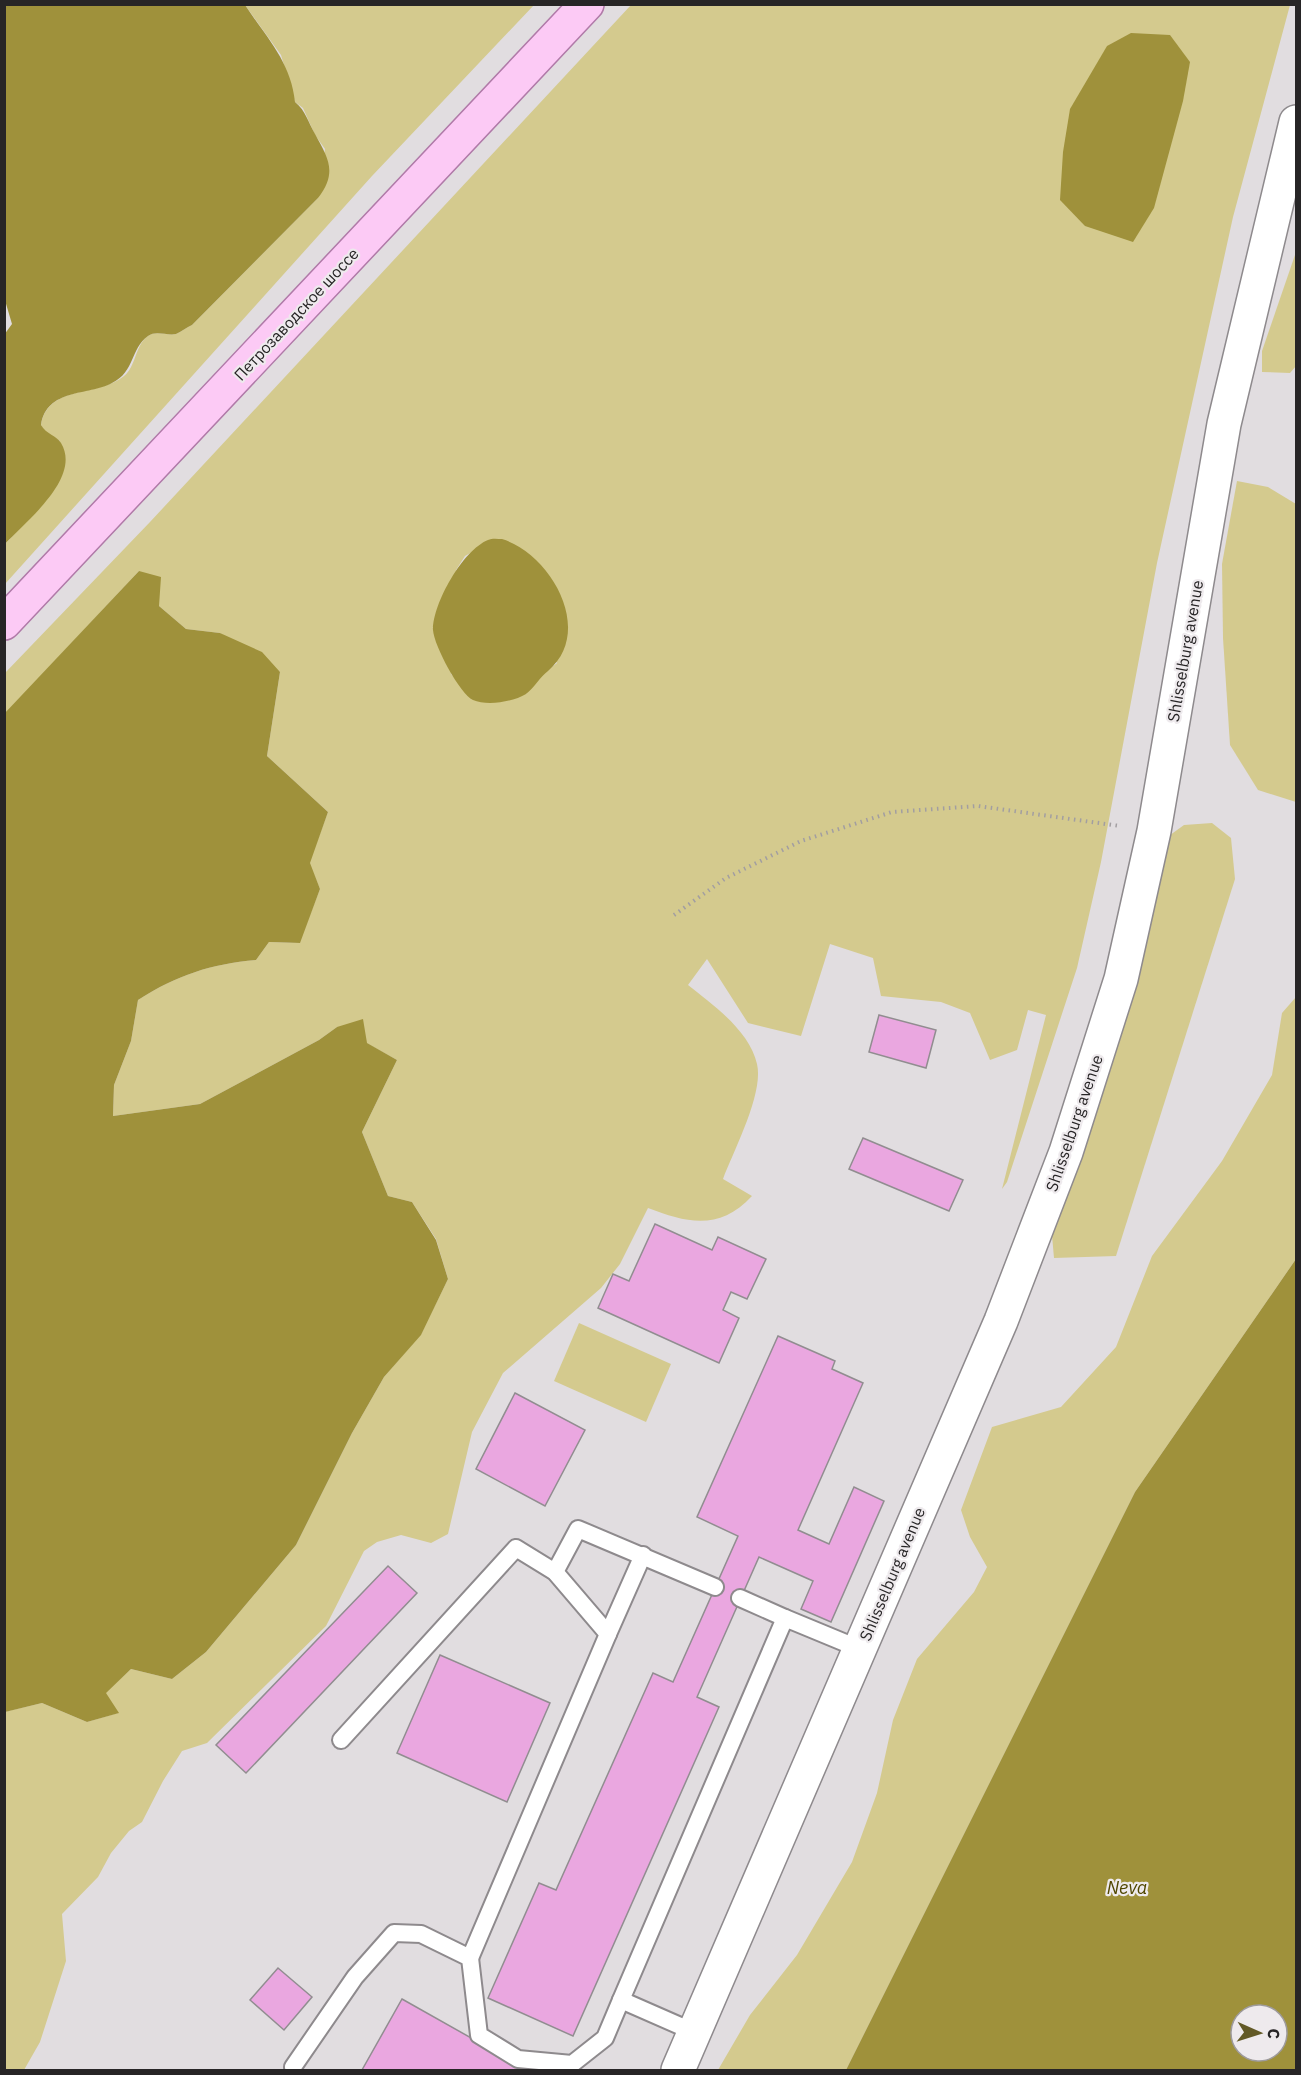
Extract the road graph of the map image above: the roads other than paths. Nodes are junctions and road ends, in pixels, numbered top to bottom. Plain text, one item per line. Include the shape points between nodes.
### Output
1 (586, 4) edge
2 (1296, 122) edge
3 (4, 623) edge
4 (644, 1555) junction
5 (555, 1572) junction
6 (716, 1587) dead end
7 (741, 1598) dead end
8 (785, 1617) junction
9 (608, 1634) junction
10 (860, 1649) junction
11 (341, 1740) dead end
12 (470, 1958) junction
13 (621, 2000) junction
14 (694, 2032) junction
15 (293, 2067) dead end
16 (678, 2070) edge

1 - 3 main road, Петрозаводское шоссе
2 - 10 street, Shlisselburg avenue via 1224,424 1154,831 1121,979 1066,1152 1001,1321
4 - 5 lane via 579,1529
4 - 6 lane
4 - 9 lane
5 - 9 lane
5 - 11 lane via 516,1548
7 - 8 lane
8 - 10 lane
8 - 13 lane
9 - 12 lane
10 - 14 street, Shlisselburg avenue
12 - 13 lane via 480,2035 518,2059 572,2064 605,2038
12 - 15 lane via 421,1934 394,1934 355,1977
13 - 14 lane
14 - 16 street, Shlisselburg avenue

